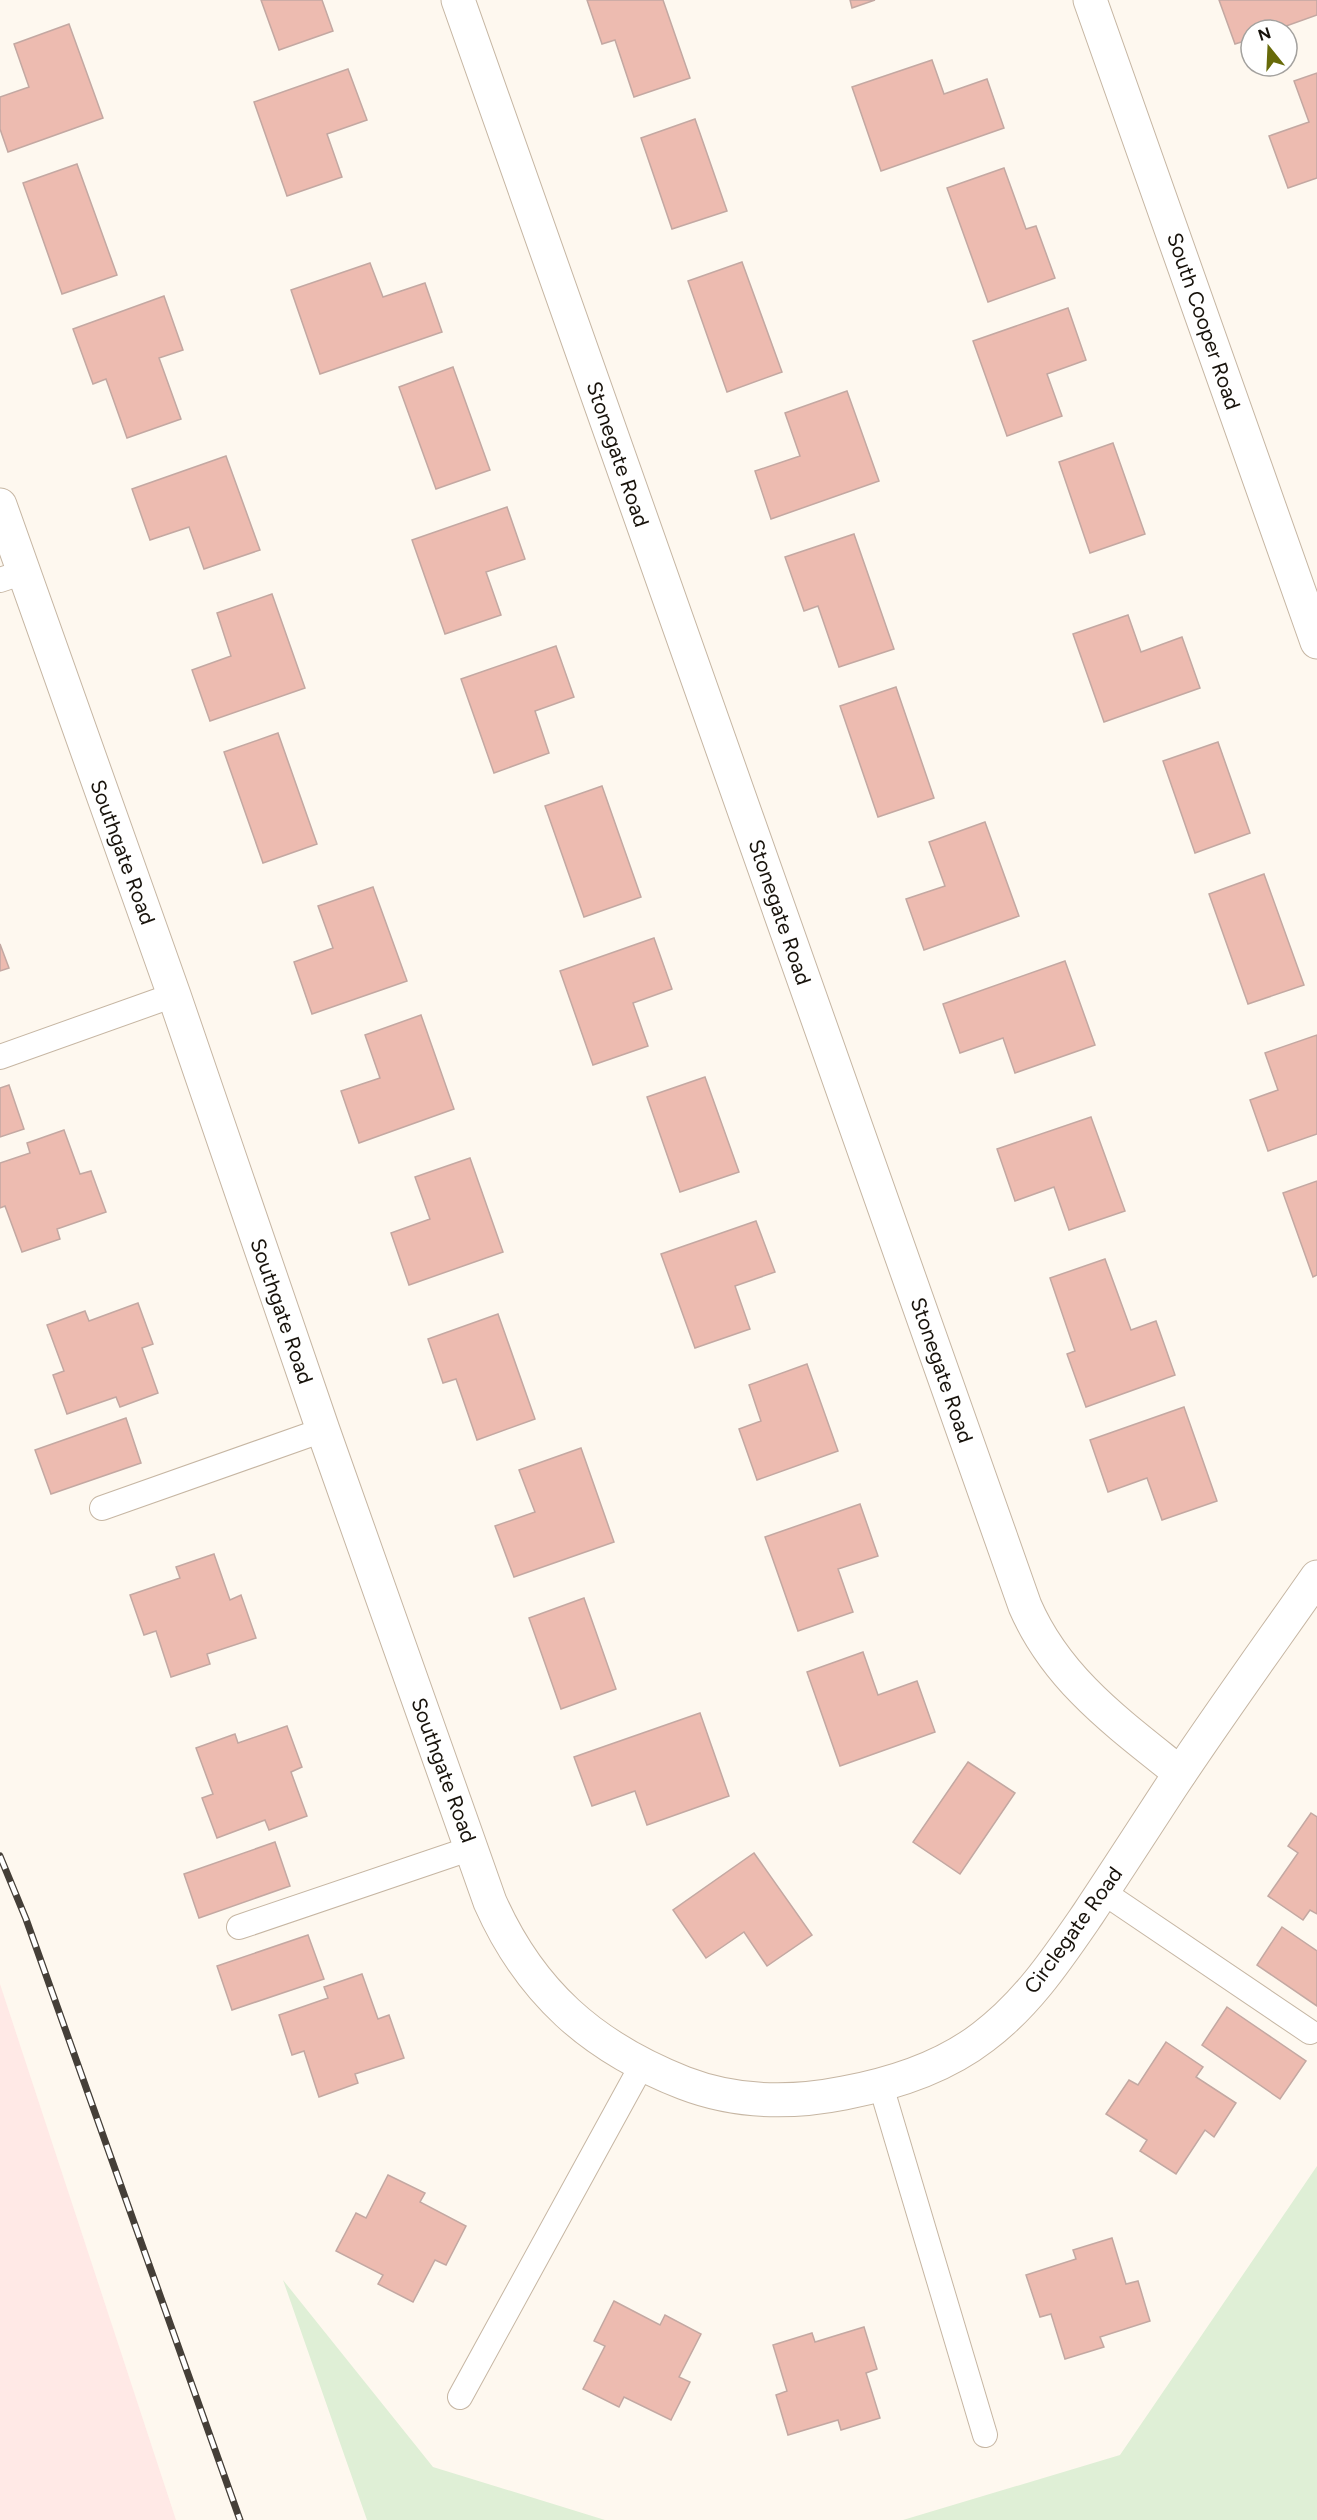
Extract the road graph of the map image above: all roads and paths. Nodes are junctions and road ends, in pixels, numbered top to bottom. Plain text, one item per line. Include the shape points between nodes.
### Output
1 (458, 0) edge
2 (1090, 0) edge
3 (0, 505) edge
4 (12, 576) edge
5 (1317, 642) edge
6 (174, 995) junction
7 (0, 1057) edge
8 (323, 1430) junction
9 (102, 1508) dead end
10 (1317, 1577) edge
11 (1180, 1773) junction
12 (472, 1848) junction
13 (1102, 1892) junction
14 (239, 1927) dead end
15 (1310, 2032) dead end
16 (642, 2065) junction
17 (881, 2086) junction
18 (460, 2397) dead end
19 (986, 2435) dead end

1 - 11 street, Stonegate Road via 1025,1606 1044,1646 1075,1685
2 - 5 street, South Cooper Road
3 - 4 street, Southgate Road
4 - 6 street, Southgate Road
6 - 7 lane
6 - 8 street, Southgate Road
8 - 9 lane
8 - 12 street, Southgate Road
10 - 11 street, Circlegate Road
11 - 13 street, Circlegate Road
12 - 14 lane
12 - 16 street, Southgate Road via 504,1935 526,1968 570,2017 603,2043
13 - 15 lane
13 - 17 street, Circlegate Road via 1045,1976 982,2038 952,2057
16 - 17 street, Circlegate Road via 731,2097 795,2101
16 - 18 lane
17 - 19 lane

